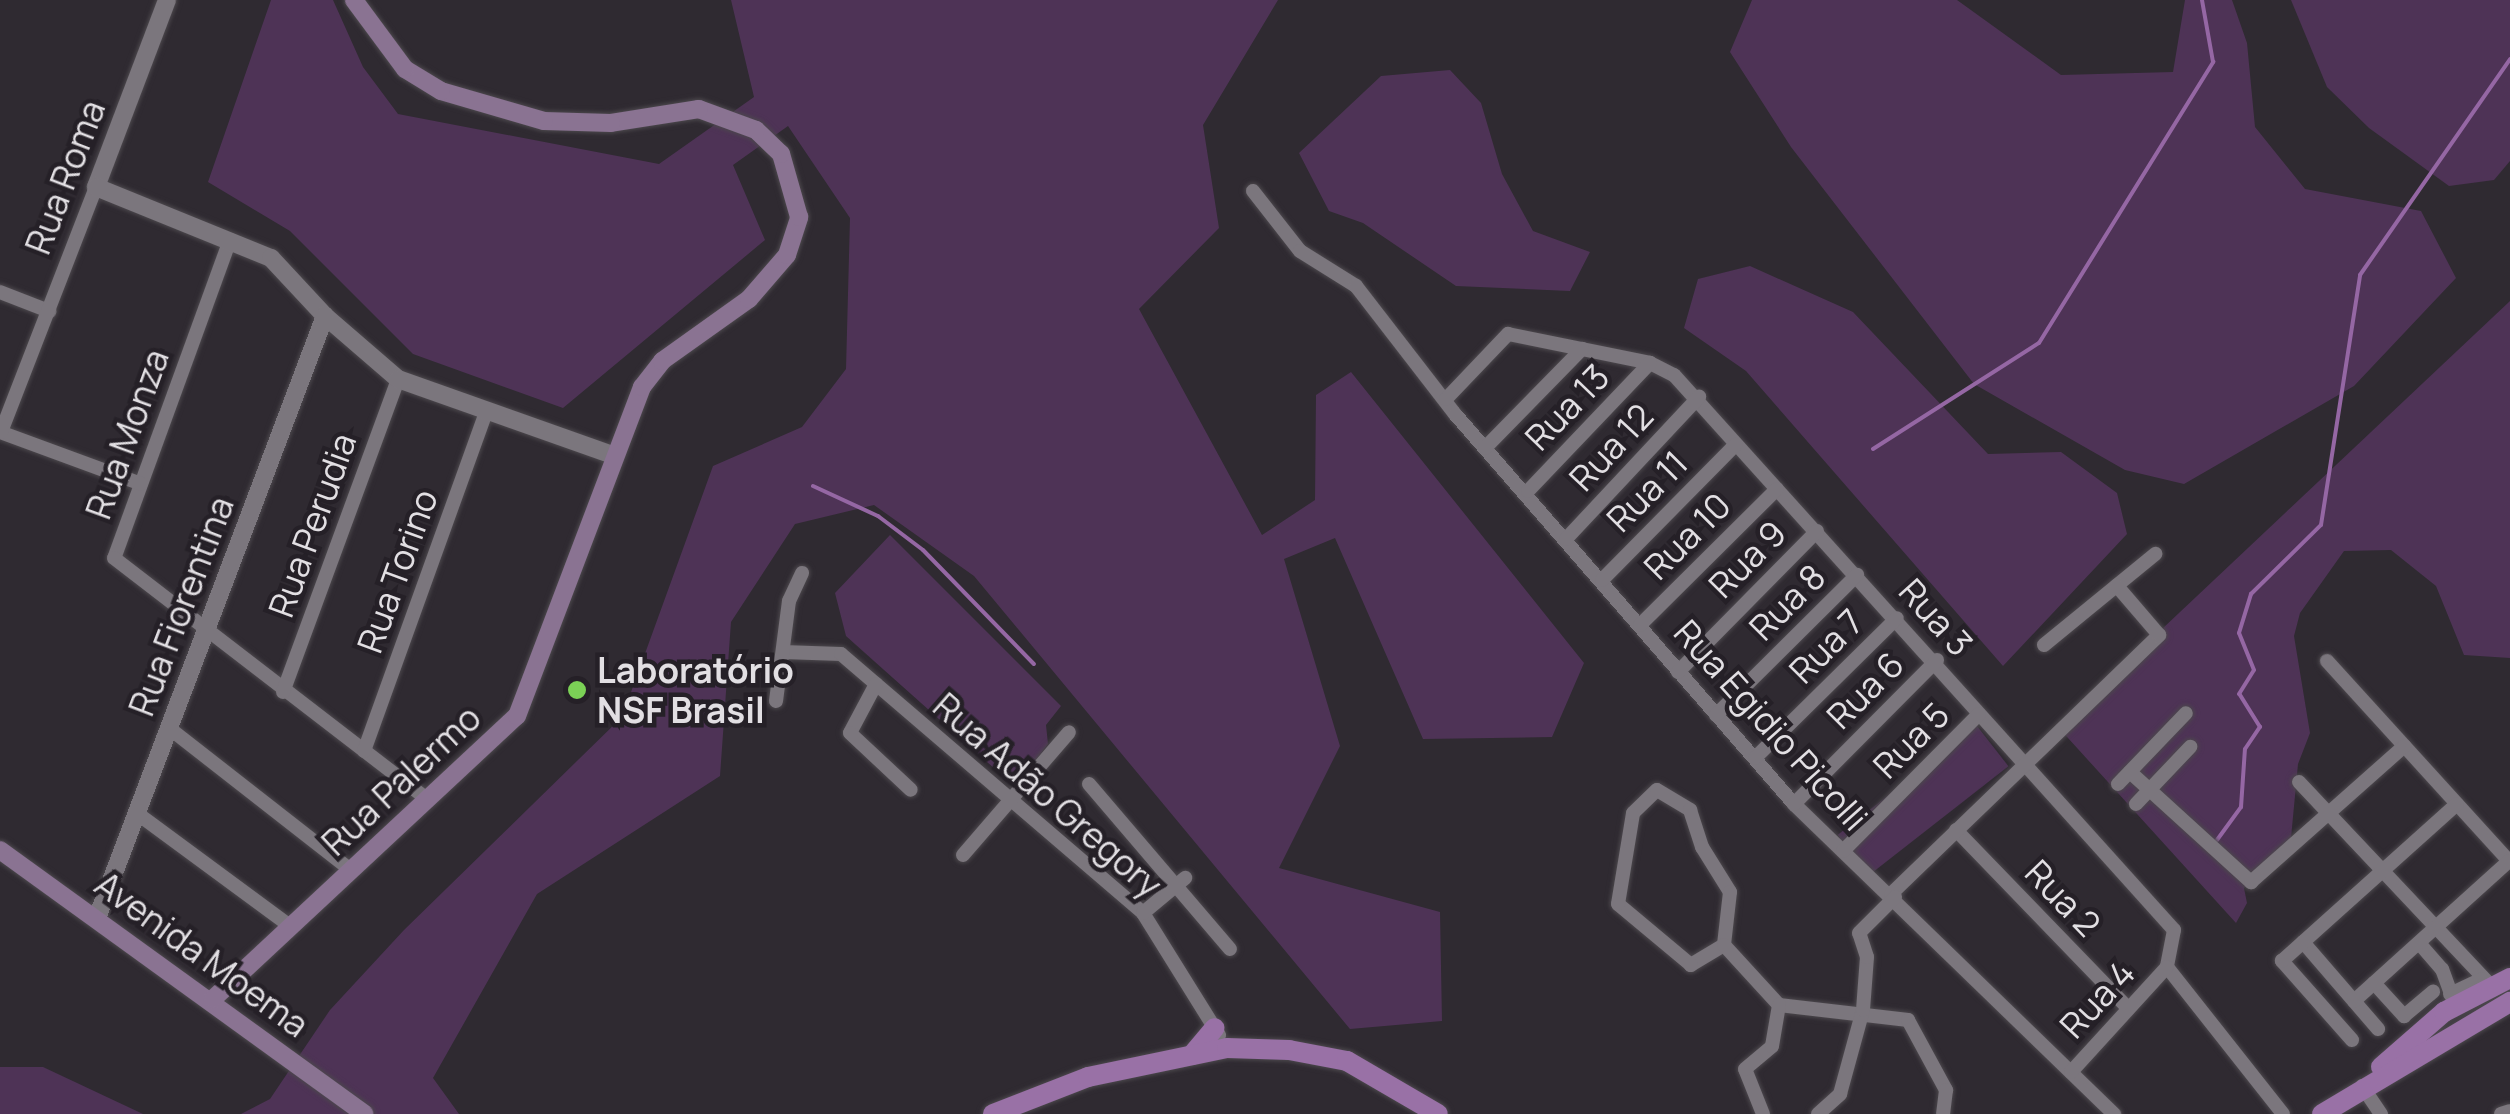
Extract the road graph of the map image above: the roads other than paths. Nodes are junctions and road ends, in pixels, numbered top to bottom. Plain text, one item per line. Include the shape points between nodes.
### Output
1 (166, 0) edge
2 (354, 0) edge
3 (96, 188) junction
4 (1252, 191) dead end
5 (230, 240) junction
6 (0, 292) edge
7 (50, 310) junction
8 (325, 316) junction
9 (1582, 349) junction
10 (1650, 364) junction
11 (398, 378) junction
12 (1699, 397) junction
13 (1446, 399) junction
14 (486, 412) junction
15 (1, 432) edge
16 (1735, 445) junction
17 (1486, 448) junction
18 (613, 455) junction
19 (141, 484) junction
20 (1777, 489) junction
21 (1528, 492) junction
22 (1817, 531) junction
23 (1566, 539) junction
24 (2155, 554) dead end
25 (802, 573) dead end
26 (1858, 575) junction
27 (1602, 580) junction
28 (2117, 586) junction
29 (1897, 618) junction
30 (1640, 625) junction
31 (205, 632) junction
32 (2044, 644) dead end
33 (783, 652) junction
34 (1937, 660) junction
35 (2327, 660) dead end
36 (1678, 672) junction
37 (876, 684) junction
38 (283, 692) junction
39 (776, 701) dead end
40 (1979, 714) junction
41 (2186, 714) dead end
42 (1716, 715) junction
43 (169, 728) junction
44 (1069, 732) dead end
45 (2404, 746) junction
46 (2190, 747) dead end
47 (364, 751) junction
48 (1755, 758) junction
49 (2025, 765) junction
50 (2130, 772) junction
51 (2299, 782) dead end
52 (1089, 784) dead end
53 (2118, 784) dead end
54 (911, 790) dead end
55 (2149, 790) junction
56 (427, 799) junction
57 (1013, 800) junction
58 (1794, 804) junction
59 (2136, 804) dead end
60 (2457, 804) junction
61 (138, 814) junction
62 (2328, 814) junction
63 (1956, 830) junction
64 (0, 850) edge
65 (1843, 851) junction
66 (963, 856) dead end
67 (2510, 861) edge
68 (352, 870) junction
69 (2380, 872) junction
70 (1182, 880) junction
71 (1893, 896) junction
72 (1143, 913) junction
73 (97, 918) junction
74 (290, 926) junction
75 (2433, 930) junction
76 (2303, 942) junction
77 (2419, 942) junction
78 (1724, 945) junction
79 (1230, 949) dead end
80 (2167, 968) junction
81 (2494, 981) edge
82 (2374, 983) junction
83 (2433, 992) dead end
84 (214, 999) junction
85 (2354, 1001) junction
86 (2510, 1002) edge
87 (2450, 1004) junction
88 (1779, 1005) junction
89 (2128, 1008) junction
90 (1863, 1010) junction
91 (1215, 1028) junction
92 (2378, 1029) dead end
93 (2452, 1032) junction
94 (2352, 1040) dead end
95 (1227, 1048) junction
96 (1192, 1054) junction
97 (2070, 1072) junction
98 (2368, 1082) junction
99 (1838, 1107) edge
100 (2510, 1112) edge
101 (365, 1114) edge
102 (992, 1114) edge
103 (1438, 1114) edge
104 (1763, 1114) edge
105 (1818, 1114) edge
106 (1943, 1114) edge
107 (2114, 1114) edge
108 (2284, 1114) edge
109 (2322, 1114) edge
110 (2381, 1114) edge
111 (2502, 1114) edge

1 - 3 street, Rua Roma
2 - 18 main road, Rua Palermo via 386,50 440,92 544,121 611,124 699,108 756,130 780,154 799,217 787,255 749,299 662,361 642,387
3 - 5 street
3 - 7 street, Rua Roma
4 - 13 street, Rua Egidio Picolli via 1298,249 1356,286
5 - 8 street via 272,258
5 - 19 street, Rua Monza
6 - 7 street
7 - 15 street, Rua Roma
8 - 11 street
8 - 31 street, Rua Fiorentina
9 - 10 street, Rua 3
9 - 13 street, Rua 3 via 1508,334
9 - 17 street
10 - 12 street, Rua 3
10 - 21 street, Rua 13
11 - 14 street
11 - 38 street, Rua Perudia
12 - 16 street, Rua 3
12 - 23 street, Rua 12
13 - 17 street, Rua Egidio Picolli
14 - 18 street
14 - 47 street, Rua Torino
15 - 19 street
16 - 20 street, Rua 3
16 - 27 street, Rua 11
17 - 21 street, Rua Egidio Picolli
18 - 56 main road, Rua Palermo via 517,716
19 - 31 street, Rua Monza via 116,564
20 - 22 street, Rua 3
20 - 30 street, Rua 10
21 - 23 street, Rua Egidio Picolli
22 - 26 street, Rua 3
22 - 36 street, Rua 9
23 - 27 street, Rua Egidio Picolli
24 - 28 street
25 - 33 street via 789,601
26 - 29 street, Rua 3
26 - 42 street, Rua 8
27 - 30 street, Rua Egidio Picolli
28 - 32 street
28 - 49 street via 2159,635
29 - 34 street, Rua 3
29 - 48 street, Rua 7
30 - 36 street, Rua Egidio Picolli
31 - 38 street, Rua Monza
31 - 43 street, Rua Fiorentina
33 - 37 street, Rua Adão Gregory via 840,654
33 - 39 street
34 - 40 street, Rua 3
34 - 58 street, Rua 6
35 - 45 street
36 - 42 street, Rua Egidio Picolli
37 - 54 street via 850,733
37 - 57 street, Rua Adão Gregory
38 - 47 street, Rua Monza
40 - 49 street, Rua 3
40 - 65 street, Rua 5
41 - 50 street
42 - 48 street, Rua Egidio Picolli
43 - 61 street, Rua Fiorentina
43 - 68 street
44 - 57 street
45 - 60 street
45 - 62 street
46 - 55 street
47 - 56 street, Rua Monza
48 - 58 street, Rua Egidio Picolli
49 - 63 street
49 - 80 street, Rua 3 via 2174,930
50 - 53 street
50 - 55 street
51 - 62 street
52 - 70 street
55 - 59 street
55 - 62 street via 2251,882
56 - 68 main road, Rua Palermo
57 - 66 street
57 - 72 street, Rua Adão Gregory
58 - 65 street, Rua Egidio Picolli
60 - 67 street
60 - 69 street
61 - 73 street, Rua Fiorentina
61 - 74 street
62 - 69 street
63 - 71 street
63 - 89 street, Rua 2
64 - 73 main road, Avenida Moema
65 - 71 street, Rua Egidio Picolli
67 - 75 street
68 - 74 main road, Rua Palermo
69 - 75 street
69 - 76 street
70 - 72 street
70 - 79 street
71 - 90 street via 1859,933 1867,956
71 - 97 street, Rua Egidio Picolli
72 - 91 street, Rua Adão Gregory
73 - 84 main road, Avenida Moema
74 - 84 main road, Rua Palermo
75 - 77 street
75 - 81 street
76 - 85 street
76 - 94 street via 2284,964
77 - 82 street
77 - 87 street via 2442,969
78 - 78 street via 1730,892 1690,810 1657,790 1633,813 1618,904 1691,965
78 - 88 street
80 - 89 street, Rua 4
80 - 108 street
81 - 87 main road
82 - 83 street via 2404,1016
82 - 85 street
84 - 101 main road, Avenida Moema
85 - 92 street
86 - 93 main road
87 - 93 main road
87 - 98 main road
88 - 90 street
88 - 104 street via 1772,1046 1745,1069
89 - 97 street, Rua 4
90 - 99 street
90 - 106 street via 1914,1025 1946,1090
91 - 95 street, Rua Adão Gregory
91 - 96 main road
93 - 98 main road
95 - 96 main road
95 - 103 main road via 1347,1061
96 - 102 main road via 1088,1077
97 - 107 street, Rua Egidio Picolli
98 - 109 main road
98 - 110 street
99 - 105 street
100 - 111 street

